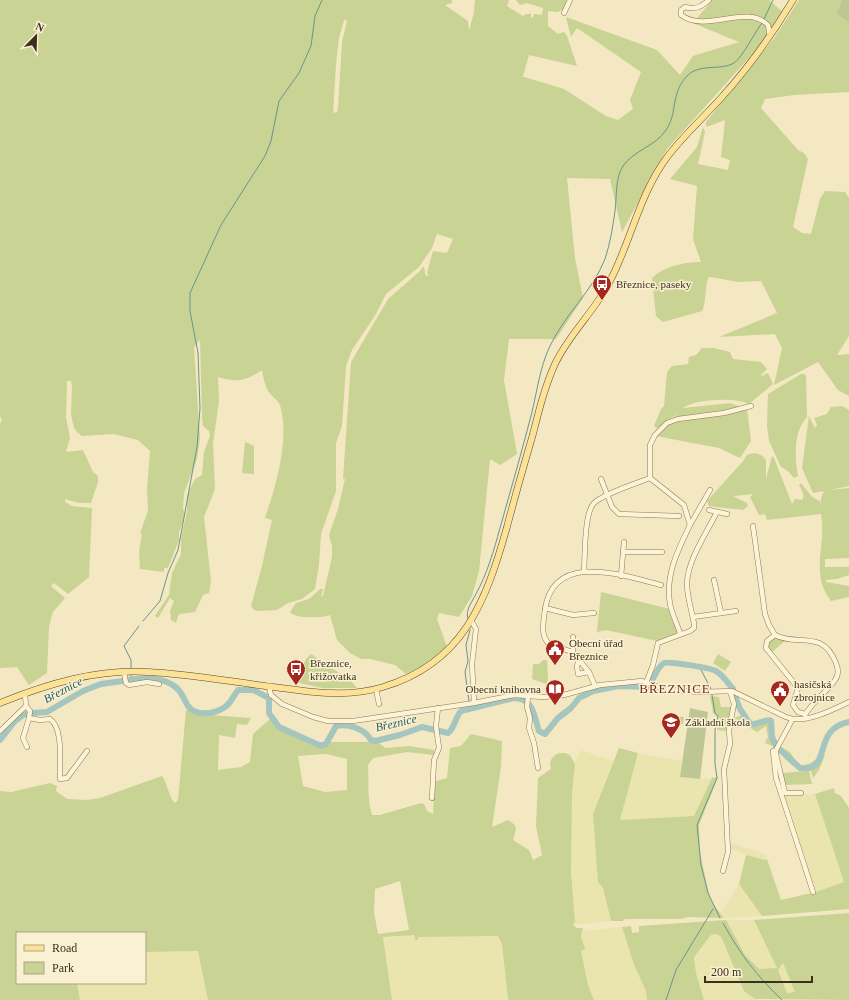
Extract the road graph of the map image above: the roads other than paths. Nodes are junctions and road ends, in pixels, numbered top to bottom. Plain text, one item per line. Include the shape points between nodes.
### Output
1 (570, 0) edge
2 (709, 0) edge
3 (793, 0) edge
4 (564, 13) dead end
5 (770, 37) junction
6 (751, 406) dead end
7 (650, 478) junction
8 (601, 479) dead end
9 (710, 490) dead end
10 (608, 496) junction
11 (709, 510) dead end
12 (717, 512) junction
13 (727, 514) dead end
14 (679, 516) dead end
15 (690, 525) junction
16 (753, 526) dead end
17 (624, 542) dead end
18 (623, 552) junction
19 (662, 552) dead end
20 (584, 572) junction
21 (621, 576) junction
22 (714, 580) dead end
23 (661, 585) dead end
24 (545, 608) junction
25 (736, 611) dead end
26 (594, 613) dead end
27 (721, 613) junction
28 (693, 617) junction
29 (472, 622) junction
30 (680, 634) junction
31 (775, 635) junction
32 (572, 637) dead end
33 (573, 653) junction
34 (579, 660) junction
35 (129, 672) junction
36 (589, 672) junction
37 (160, 684) dead end
38 (650, 684) junction
39 (269, 686) junction
40 (596, 686) junction
41 (376, 689) junction
42 (730, 691) junction
43 (24, 694) junction
44 (528, 700) junction
45 (849, 702) edge
46 (0, 703) edge
47 (474, 703) junction
48 (379, 704) dead end
49 (26, 706) junction
50 (438, 708) junction
51 (29, 715) junction
52 (806, 716) junction
53 (792, 720) junction
54 (0, 731) edge
55 (27, 747) dead end
56 (777, 748) junction
57 (87, 751) dead end
58 (538, 768) dead end
59 (801, 793) dead end
60 (432, 798) dead end
61 (723, 871) dead end
62 (813, 892) dead end

1 - 4 street
2 - 5 street via 701,7 685,7 681,10 681,15 688,20 708,22 730,17 761,19 768,25
3 - 5 main road
5 - 29 main road via 734,84 663,162 642,202 607,287 558,358 545,391 495,568 483,602
6 - 7 street via 667,423 655,435 650,445
7 - 10 street
7 - 15 street via 684,505
8 - 10 street
9 - 15 street
10 - 14 street via 614,510 622,515
10 - 20 street via 595,502 589,513
11 - 12 street
12 - 13 street
12 - 28 street via 688,576 687,588
15 - 30 street via 676,553 671,575 670,605
16 - 31 street via 765,614
17 - 18 street
18 - 19 street
18 - 21 street
20 - 21 street
20 - 24 street via 566,576 556,582 549,592
21 - 23 street
22 - 27 street
24 - 26 street via 573,615
24 - 33 street via 543,632 546,640 553,647
25 - 27 street
27 - 28 street
28 - 30 street via 692,629
29 - 41 main road via 435,660 409,677
29 - 47 street via 476,629 472,669
30 - 38 street via 658,642
31 - 52 street via 767,641 766,650 798,688 793,705 798,712
31 - 52 street via 817,642 827,649 836,664 836,679
32 - 33 street
33 - 34 street
34 - 36 street
34 - 36 street via 578,674
35 - 37 street via 126,683 129,685 147,682
35 - 39 main road via 157,672
35 - 43 main road via 74,678
36 - 40 street
38 - 40 street via 617,683
38 - 42 street via 671,690
39 - 41 main road via 332,693
39 - 50 street via 271,695 282,704 328,721
40 - 44 street via 564,695
41 - 48 street
42 - 53 street
42 - 61 street via 734,704 729,730 730,744 724,769 728,852
43 - 46 main road
43 - 49 street
44 - 47 street via 506,696
44 - 58 street via 529,729
45 - 52 street
47 - 50 street
49 - 51 street
49 - 54 street
50 - 60 street via 439,748 434,760
51 - 55 street via 23,738
51 - 57 street via 40,720 50,719 55,724 60,742 60,779 67,778
52 - 53 street
53 - 56 street
56 - 59 street via 785,793
56 - 62 street via 773,751 776,778

